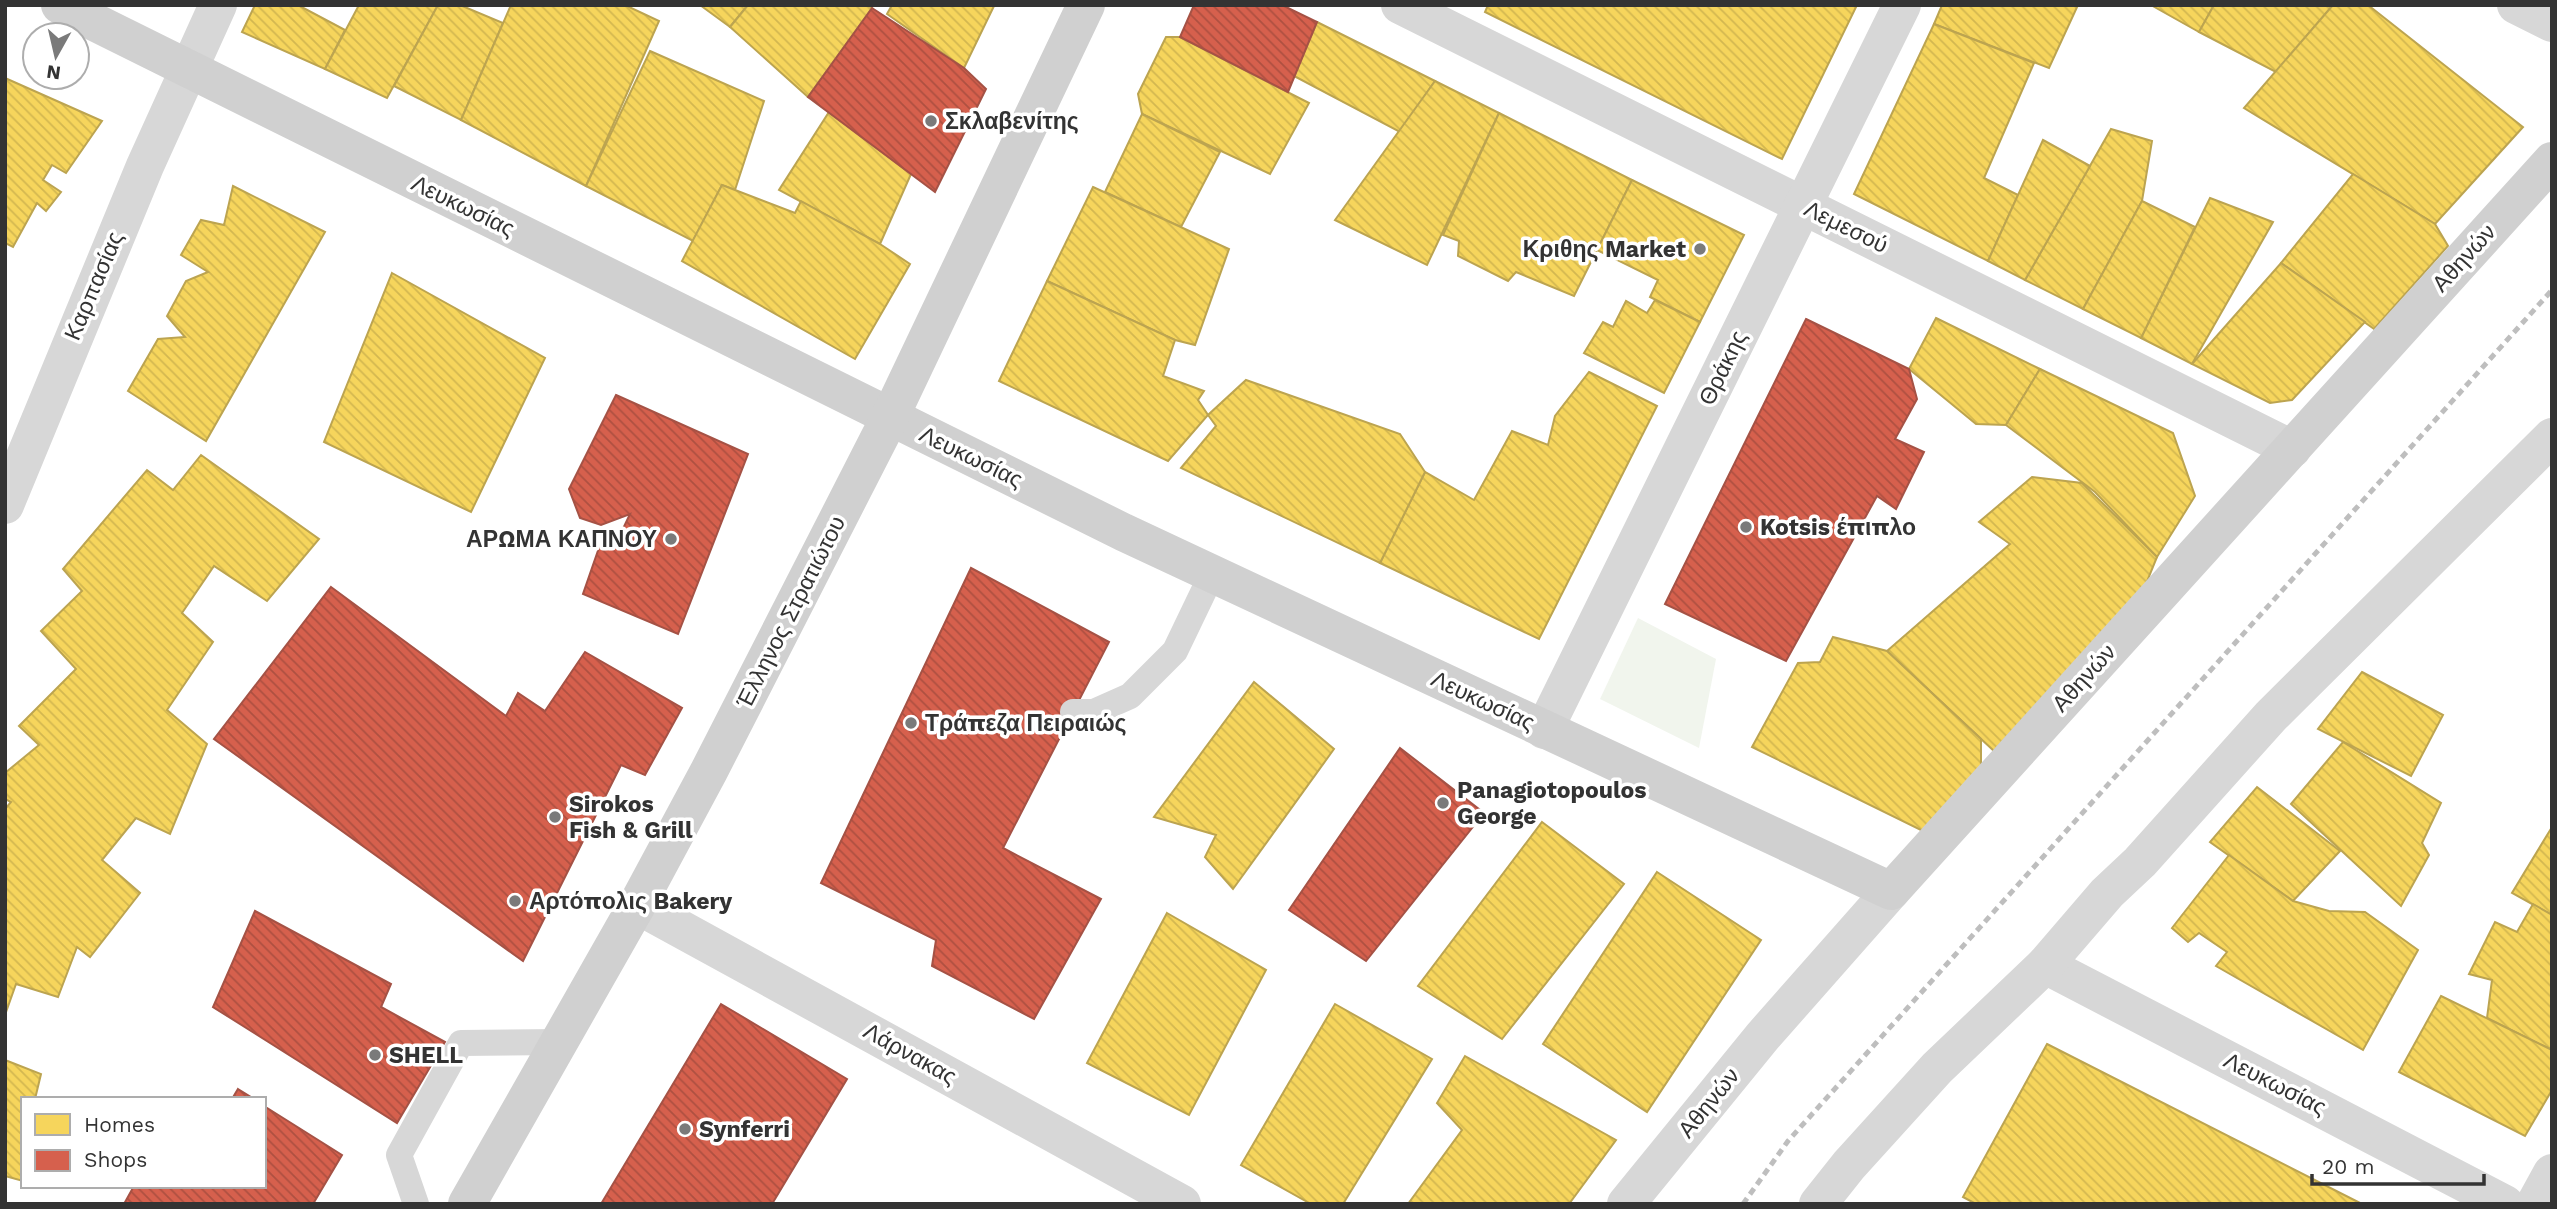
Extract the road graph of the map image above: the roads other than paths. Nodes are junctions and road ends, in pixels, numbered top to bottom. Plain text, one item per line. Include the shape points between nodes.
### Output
1 (60, 5) edge
2 (218, 5) edge
3 (1086, 5) edge
4 (1400, 5) edge
5 (1902, 5) edge
6 (2516, 5) edge
7 (2552, 23) edge
8 (187, 69) junction
9 (2552, 161) edge
10 (1803, 206) junction
11 (890, 417) junction
12 (2552, 437) edge
13 (2291, 449) junction
14 (5, 505) edge
15 (1212, 574) junction
16 (1073, 712) dead end
17 (1544, 730) junction
18 (1891, 891) junction
19 (637, 905) junction
20 (2045, 965) junction
21 (559, 1042) junction
22 (2552, 1173) edge
23 (416, 1204) edge
24 (467, 1204) edge
25 (1182, 1204) edge
26 (1626, 1204) edge
27 (1818, 1204) edge
28 (2505, 1204) edge
29 (2535, 1204) edge

1 - 8 street, Λευκωσίας
2 - 8 street, Καρπασίας
3 - 11 street, Έλληνος Στρατιώτου
4 - 10 street, Λεμεσού
5 - 10 street, Θράκης
6 - 7 street
8 - 11 street, Λευκωσίας
8 - 14 street, Καρπασίας
9 - 13 street, Αθηνών
10 - 13 street, Λεμεσού
10 - 17 street, Θράκης
11 - 15 street, Λευκωσίας
11 - 19 street, Έλληνος Στρατιώτου
12 - 20 street via 2272,716
13 - 18 street, Αθηνών
15 - 16 lane via 1175,651 1130,696 1094,712
15 - 17 street, Λευκωσίας
17 - 18 street, Λευκωσίας
18 - 26 street, Αθηνών via 1763,1036
19 - 21 street, Έλληνος Στρατιώτου
19 - 25 street, Λάρνακας
20 - 27 street via 1937,1068
20 - 28 street, Λευκωσίας
21 - 23 lane via 461,1043 399,1155
21 - 24 street, Έλληνος Στρατιώτου
22 - 29 street

